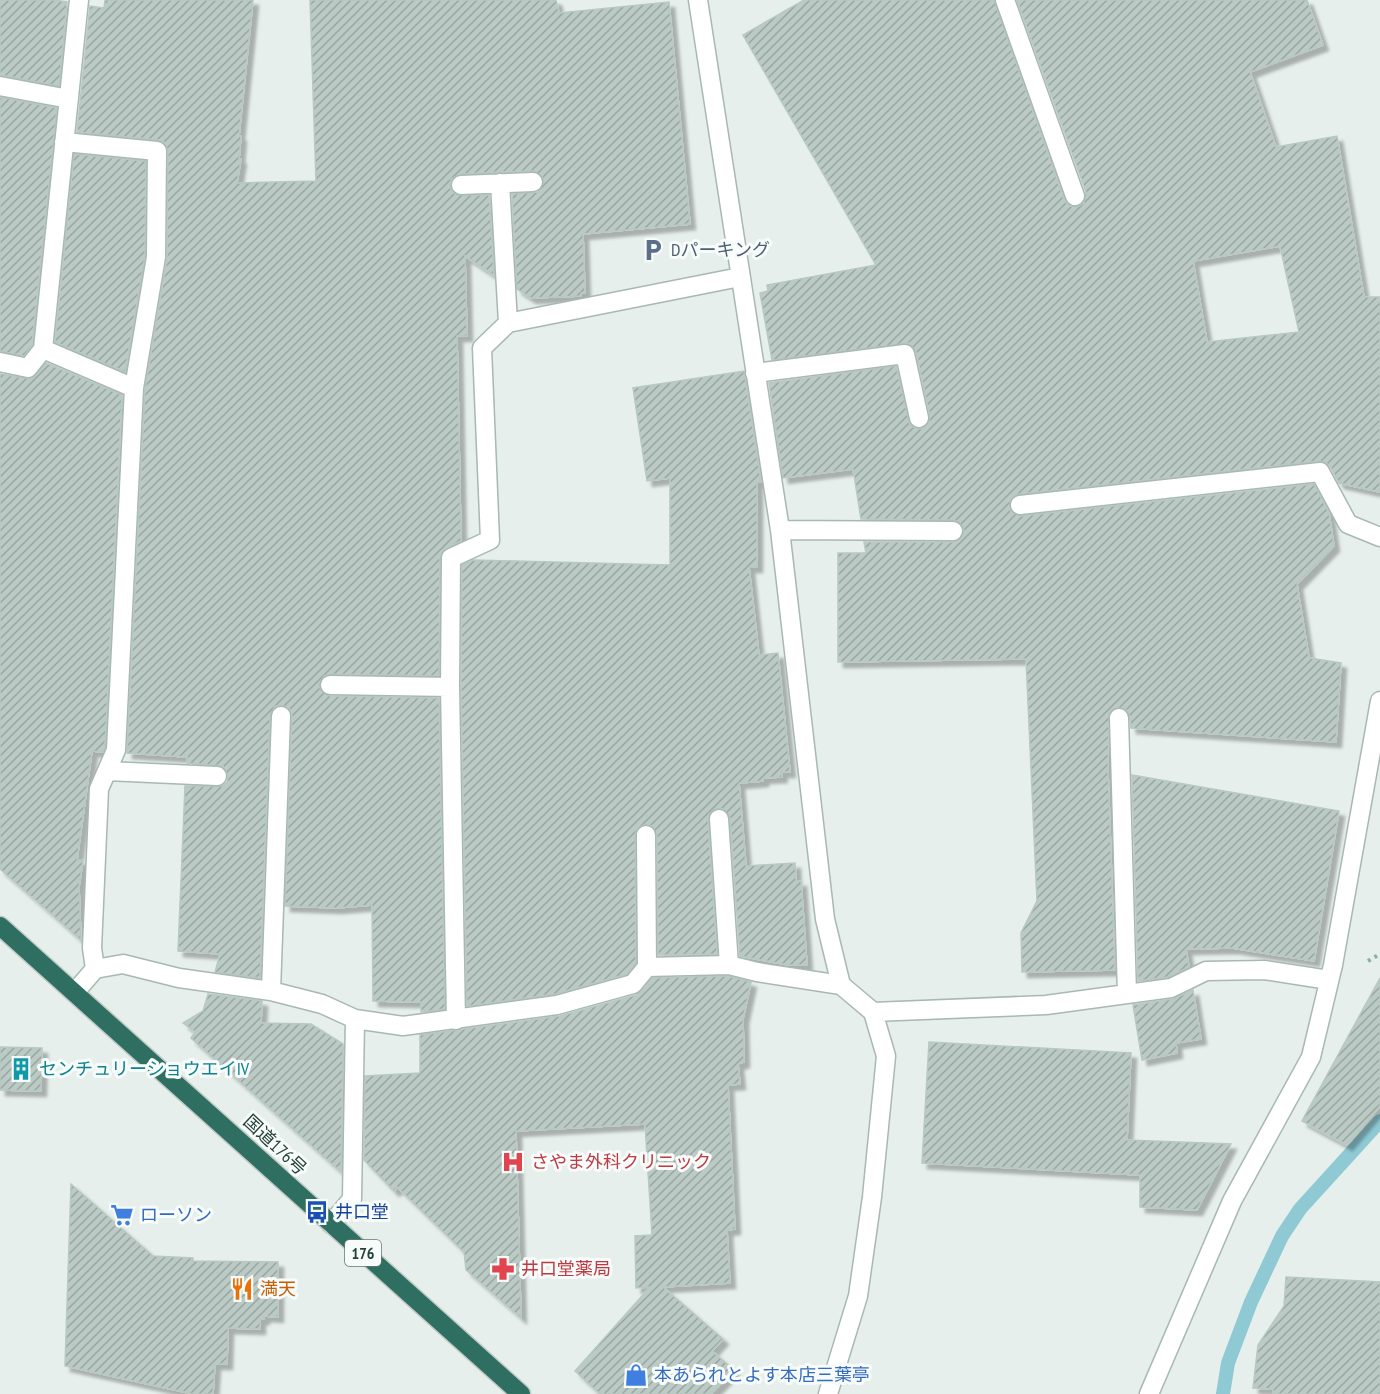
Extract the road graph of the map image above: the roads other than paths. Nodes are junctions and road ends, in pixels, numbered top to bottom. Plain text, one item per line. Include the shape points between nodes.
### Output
1 (79, 0) edge
2 (698, 0) edge
3 (1005, 0) edge
4 (0, 86) edge
5 (69, 99) junction
6 (64, 142) junction
7 (533, 182) dead end
8 (500, 183) junction
9 (461, 185) dead end
10 (1075, 196) dead end
11 (740, 277) junction
12 (508, 323) junction
13 (43, 349) junction
14 (0, 362) edge
15 (755, 373) junction
16 (134, 388) junction
17 (919, 418) dead end
18 (1020, 506) dead end
19 (780, 530) junction
20 (953, 531) dead end
21 (1380, 537) edge
22 (330, 685) dead end
23 (450, 687) junction
24 (1380, 701) edge
25 (281, 716) dead end
26 (1119, 718) dead end
27 (106, 771) junction
28 (217, 776) dead end
29 (719, 819) dead end
30 (646, 835) dead end
31 (0, 926) edge
32 (729, 965) junction
33 (647, 967) junction
34 (95, 969) junction
35 (1329, 980) junction
36 (841, 986) junction
37 (271, 991) junction
38 (75, 992) junction
39 (1127, 994) junction
40 (873, 1012) junction
41 (355, 1019) junction
42 (456, 1020) junction
43 (331, 1224) junction
44 (521, 1394) edge
45 (828, 1394) edge
46 (1149, 1394) edge

1 - 5 street
2 - 11 street
3 - 10 street
4 - 5 street
5 - 6 street
6 - 13 street
6 - 16 street via 157,151 156,256
7 - 8 street
8 - 9 street
8 - 12 street
11 - 12 street
11 - 15 street
12 - 23 street via 482,348 490,540 450,558
13 - 14 street via 28,368
13 - 16 street
15 - 17 street via 905,354
15 - 19 street
16 - 27 street via 116,750
18 - 21 street via 1320,472 1348,524
19 - 20 street
19 - 36 street via 825,919
22 - 23 street
23 - 42 street
24 - 35 street
25 - 37 street
26 - 39 street
27 - 28 street
27 - 34 street via 99,789 92,948
29 - 32 street
30 - 33 street
31 - 38 highway, 国道176号 / 176
32 - 33 street
32 - 36 street
33 - 42 street via 633,984 557,1005
34 - 37 street via 123,964 179,978
34 - 38 street
35 - 39 street via 1264,970 1206,971 1172,988
35 - 46 street via 1311,1057 1232,1201
36 - 40 street
37 - 41 street via 322,1004
38 - 43 highway, 国道176号 / 176
39 - 40 street via 1046,1005
40 - 45 street via 886,1056 872,1197 858,1296
41 - 42 street via 403,1026
41 - 43 street via 352,1199
43 - 44 highway, 国道176号 / 176

